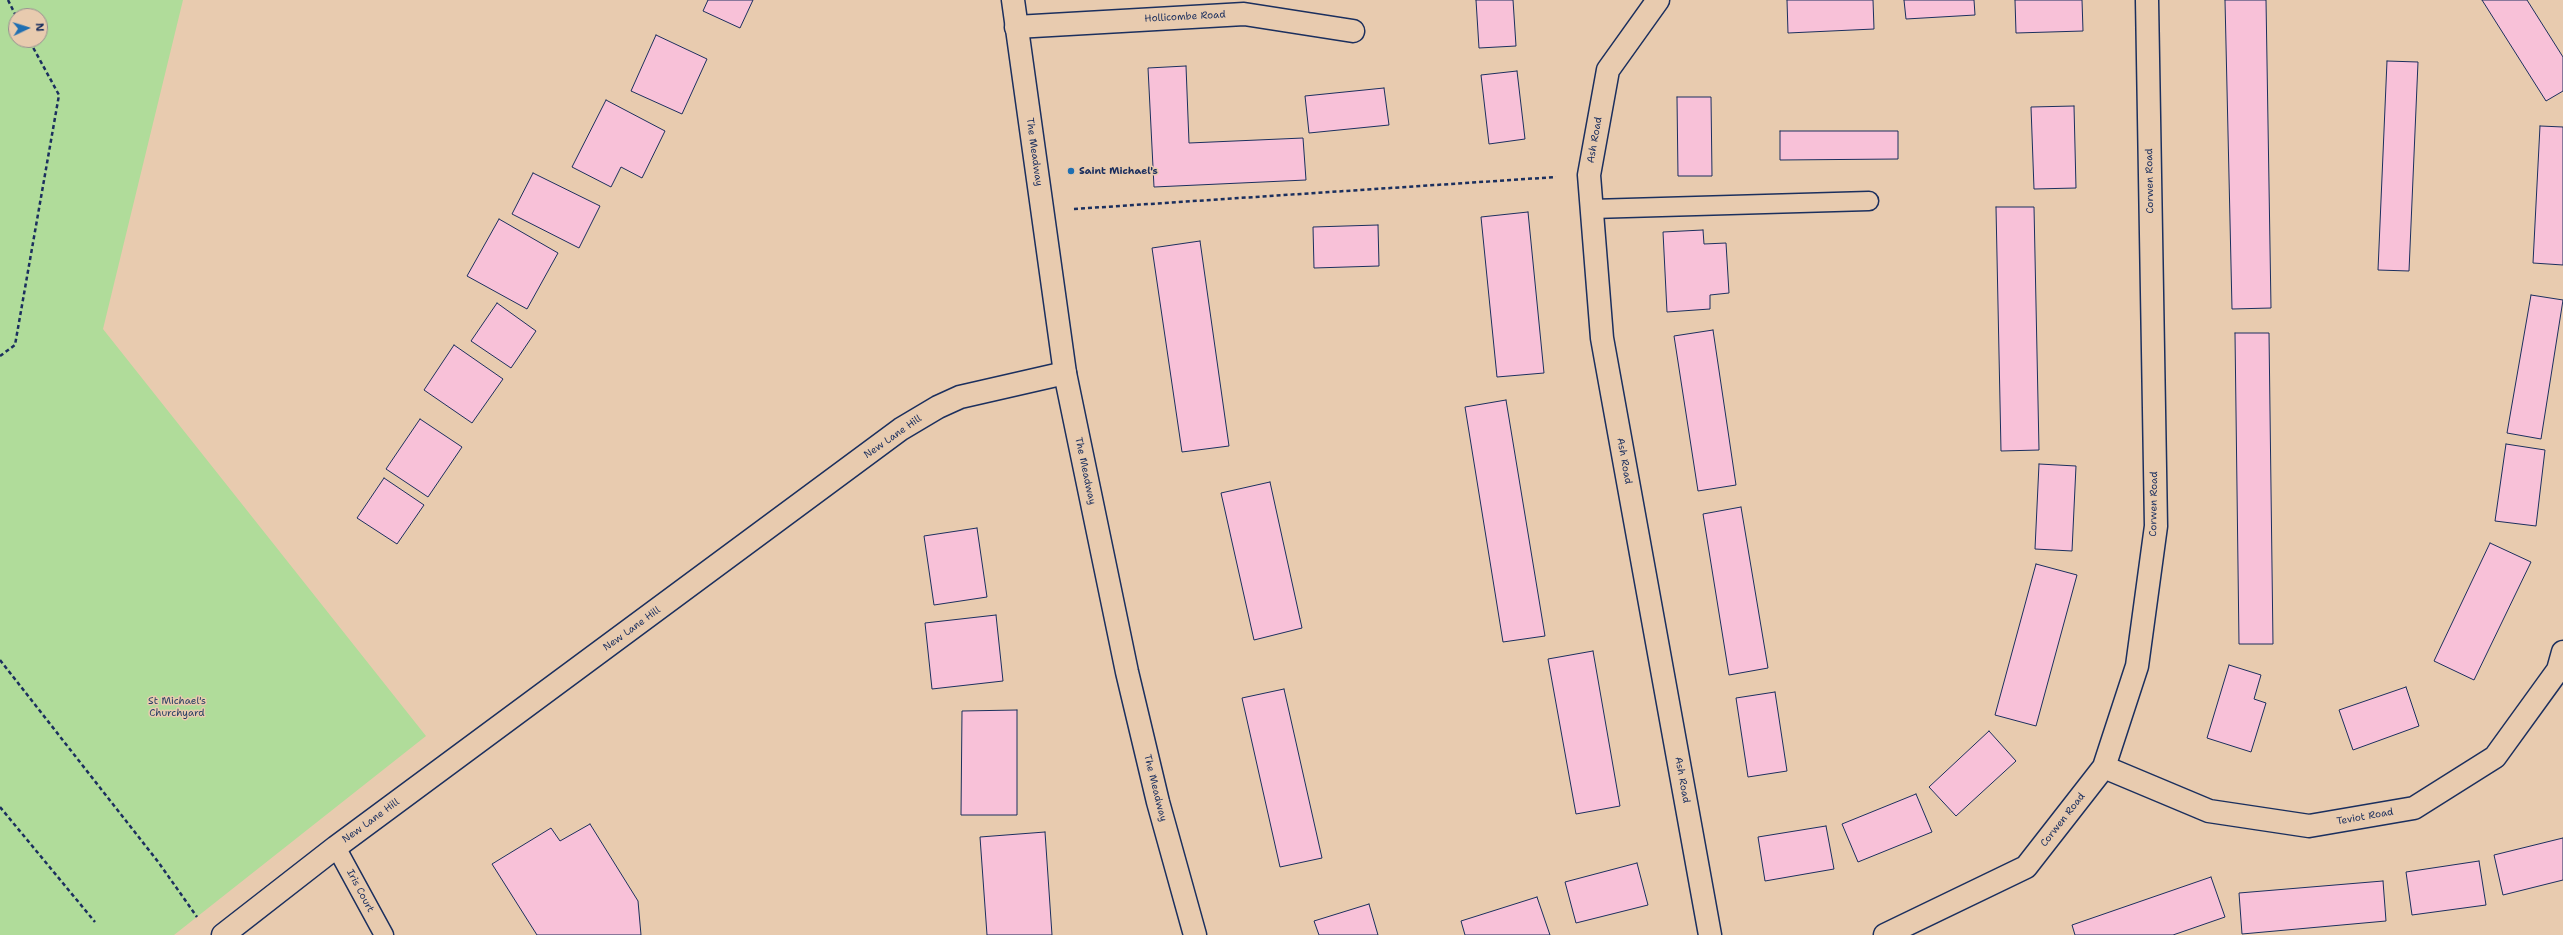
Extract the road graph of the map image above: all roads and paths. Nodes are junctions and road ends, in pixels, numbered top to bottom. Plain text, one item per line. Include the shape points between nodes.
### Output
1 (1013, 0) edge
2 (1658, 0) edge
3 (2146, 0) edge
4 (1016, 27) junction
5 (1353, 31) dead end
6 (33, 48) edge
7 (1589, 175) junction
8 (1869, 201) dead end
9 (1592, 209) junction
10 (1042, 211) junction
11 (0, 356) edge
12 (1065, 373) junction
13 (0, 660) edge
14 (2561, 665) edge
15 (2104, 767) junction
16 (0, 807) edge
17 (336, 847) junction
18 (198, 919) dead end
19 (95, 922) dead end
20 (223, 935) edge
21 (384, 935) edge
22 (1195, 935) edge
23 (1710, 935) edge
24 (1885, 935) edge

1 - 4 street, The Meadway
2 - 7 street, Ash Road via 1608,70
3 - 15 street, Corwen Road via 2156,526 2137,666
4 - 5 street, Hollicombe Road via 1244,14
4 - 10 street, The Meadway
6 - 11 path via 59,95 15,345
7 - 9 street, Ash Road
7 - 10 path
8 - 9 lane
9 - 23 street, Ash Road via 1602,338
10 - 12 street, The Meadway
12 - 17 street, New Lane Hill via 960,397 901,429
12 - 22 street, The Meadway via 1126,672 1158,802
13 - 18 path via 159,863
14 - 15 street, Teviot Road via 2495,757 2414,808 2309,826 2209,811
15 - 24 street, Corwen Road via 2026,867
16 - 19 path
17 - 20 street, New Lane Hill
17 - 21 lane, Iris Court

